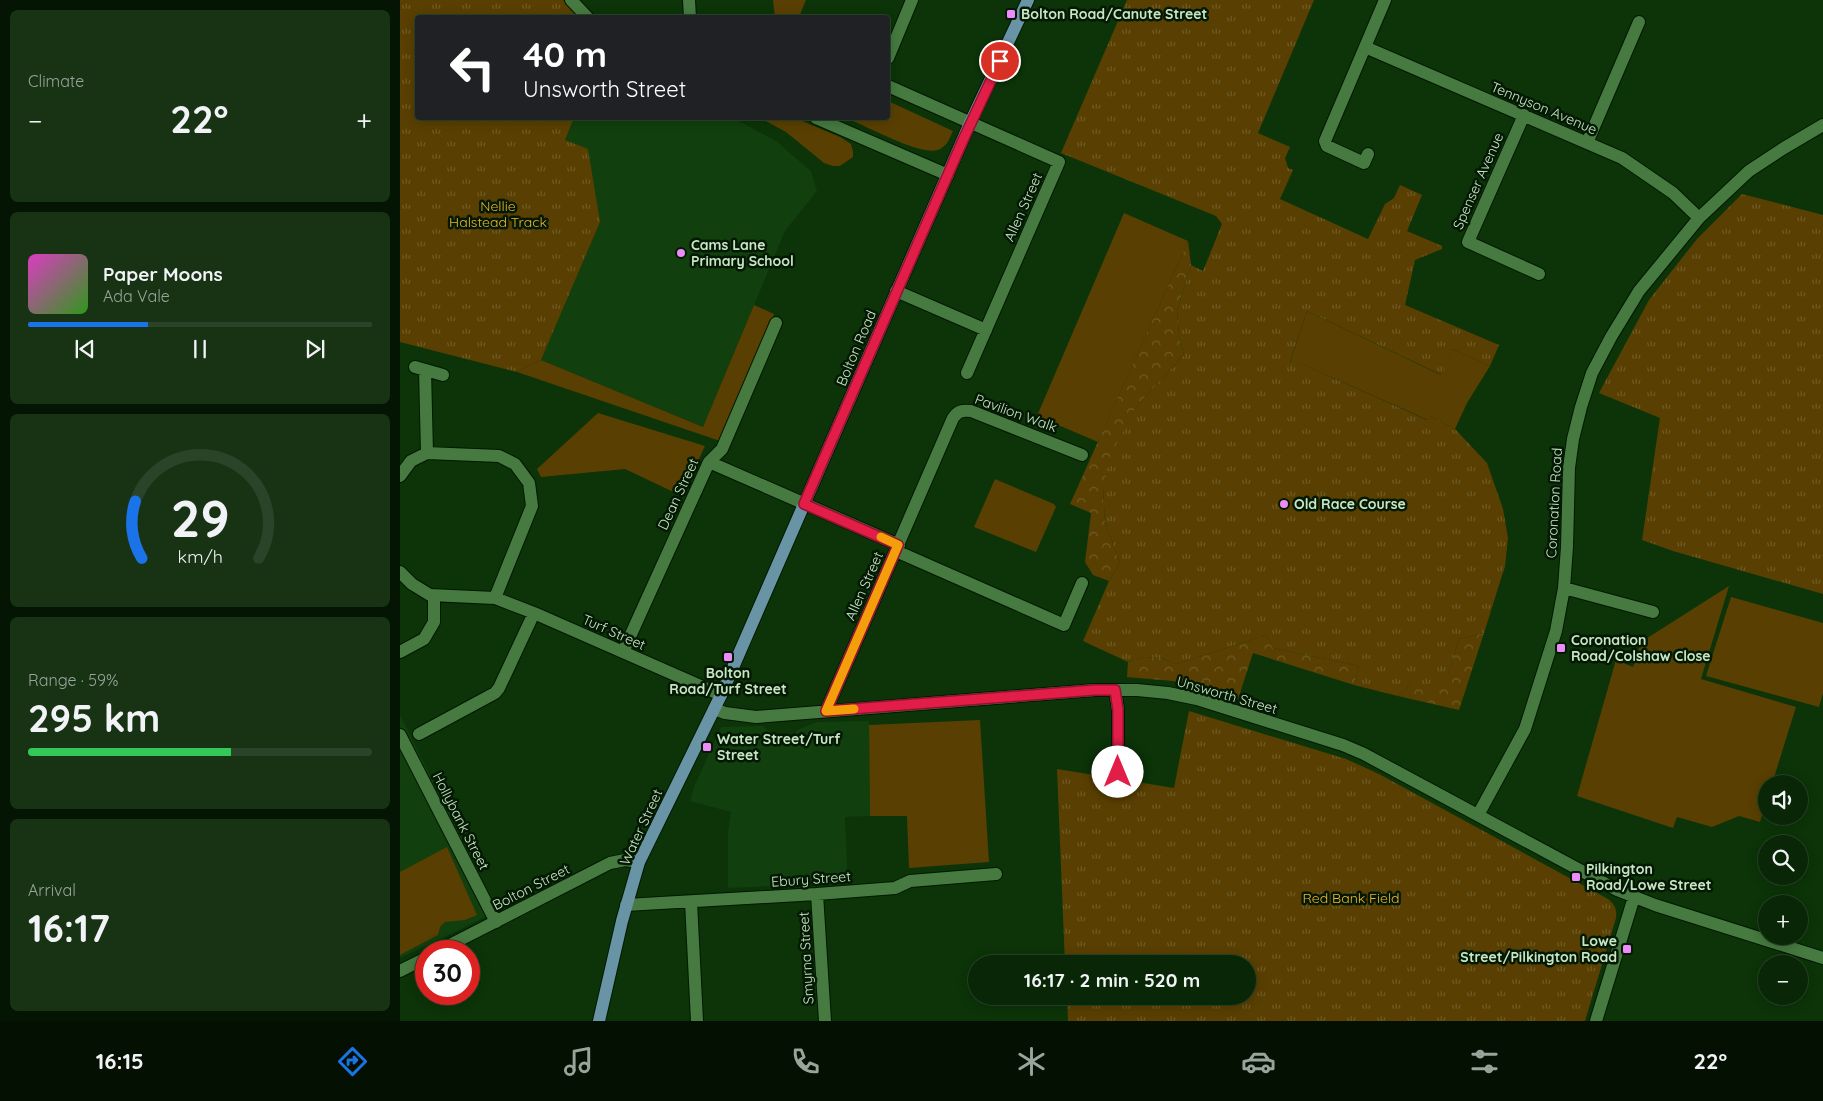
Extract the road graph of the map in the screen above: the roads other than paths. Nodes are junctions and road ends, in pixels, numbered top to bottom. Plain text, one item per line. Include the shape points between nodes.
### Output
1 (571, 0) edge
2 (689, 0) edge
3 (912, 0) edge
4 (1028, 0) edge
5 (1385, 0) edge
6 (585, 15) edge
7 (690, 15) edge
8 (1639, 22) dead end
9 (1364, 47) junction
10 (890, 53) edge
11 (890, 87) edge
12 (1524, 115) junction
13 (821, 120) edge
14 (970, 123) junction
15 (1823, 125) edge
16 (1586, 143) junction
17 (1368, 154) dead end
18 (948, 175) junction
19 (1699, 218) junction
20 (1539, 274) dead end
21 (896, 291) junction
22 (776, 324) dead end
23 (986, 330) junction
24 (967, 373) dead end
25 (443, 375) dead end
26 (953, 418) joint
27 (1076, 448) dead end
28 (427, 453) junction
29 (709, 462) junction
30 (400, 476) edge
31 (804, 504) junction
32 (897, 548) junction
33 (400, 572) edge
34 (1082, 583) dead end
35 (1564, 588) junction
36 (434, 595) junction
37 (495, 598) junction
38 (1653, 612) dead end
39 (534, 613) junction
40 (400, 652) edge
41 (623, 652) junction
42 (1115, 690) junction
43 (721, 695) junction
44 (714, 709) junction
45 (826, 711) junction
46 (419, 734) dead end
47 (400, 735) edge
48 (1118, 772) dead end
49 (1478, 815) junction
50 (639, 862) junction
51 (996, 874) dead end
52 (817, 894) junction
53 (1634, 897) junction
54 (691, 902) junction
55 (626, 905) junction
56 (496, 922) junction
57 (460, 940) edge
58 (1823, 958) edge
59 (415, 964) edge
60 (400, 971) edge
61 (599, 1021) edge
62 (697, 1021) edge
63 (825, 1021) edge
64 (1596, 1021) edge

1 - 6 street
2 - 7 street
3 - 10 street
4 - 14 main road, Bolton Road
5 - 9 street
8 - 16 street
9 - 12 street, Tennyson Avenue
9 - 17 street via 1325,141 1327,146 1364,163
11 - 14 street
12 - 16 street, Tennyson Avenue
12 - 20 street, Spenser Avenue via 1468,242
13 - 18 street
14 - 18 main road, Bolton Road
14 - 23 street, Allen Street via 1059,162
15 - 19 street, Coronation Road via 1749,171
16 - 19 street, Tennyson Avenue via 1622,158 1648,175
18 - 21 main road, Bolton Road
19 - 35 street, Coronation Road via 1639,291 1592,373 1573,439 1569,466
21 - 23 street
21 - 31 main road, Bolton Road
22 - 29 street, Dean Street via 722,449
23 - 24 street, Allen Street
25 - 28 street via 420,369
26 - 27 street, Pavilion Walk via 957,412 971,411
26 - 32 street, Allen Street
28 - 30 street via 411,461
28 - 37 street via 499,456 515,464 529,483 532,506
29 - 31 street
29 - 41 street, Dean Street
31 - 32 street
31 - 43 main road, Bolton Road
32 - 34 street via 1064,625
32 - 45 street, Allen Street
33 - 36 street via 412,584
35 - 38 street
35 - 49 street, Coronation Road via 1556,631 1525,729
36 - 37 street, Turf Street
36 - 40 street via 434,622 424,640
37 - 39 street, Turf Street
39 - 41 street, Turf Street
39 - 46 street via 495,693
41 - 43 street, Turf Street
42 - 45 street, Unsworth Street
42 - 48 street
42 - 49 street, Unsworth Street via 1197,699 1343,744
43 - 44 main road, Bolton Road
44 - 45 street, Unsworth Street via 756,716
44 - 50 main road, Water Street
47 - 56 street, Hollybank Street
49 - 53 street, Unsworth Street
50 - 55 main road, Water Street
50 - 56 street, Bolton Street via 610,863
51 - 52 street, Ebury Street via 910,880 895,888
52 - 54 street, Ebury Street
52 - 63 street, Smyrna Street
53 - 58 street, Unsworth Street
53 - 64 street
54 - 55 street, Ebury Street
54 - 62 street
55 - 61 main road, Water Street
56 - 57 street, Bolton Street
59 - 60 street

